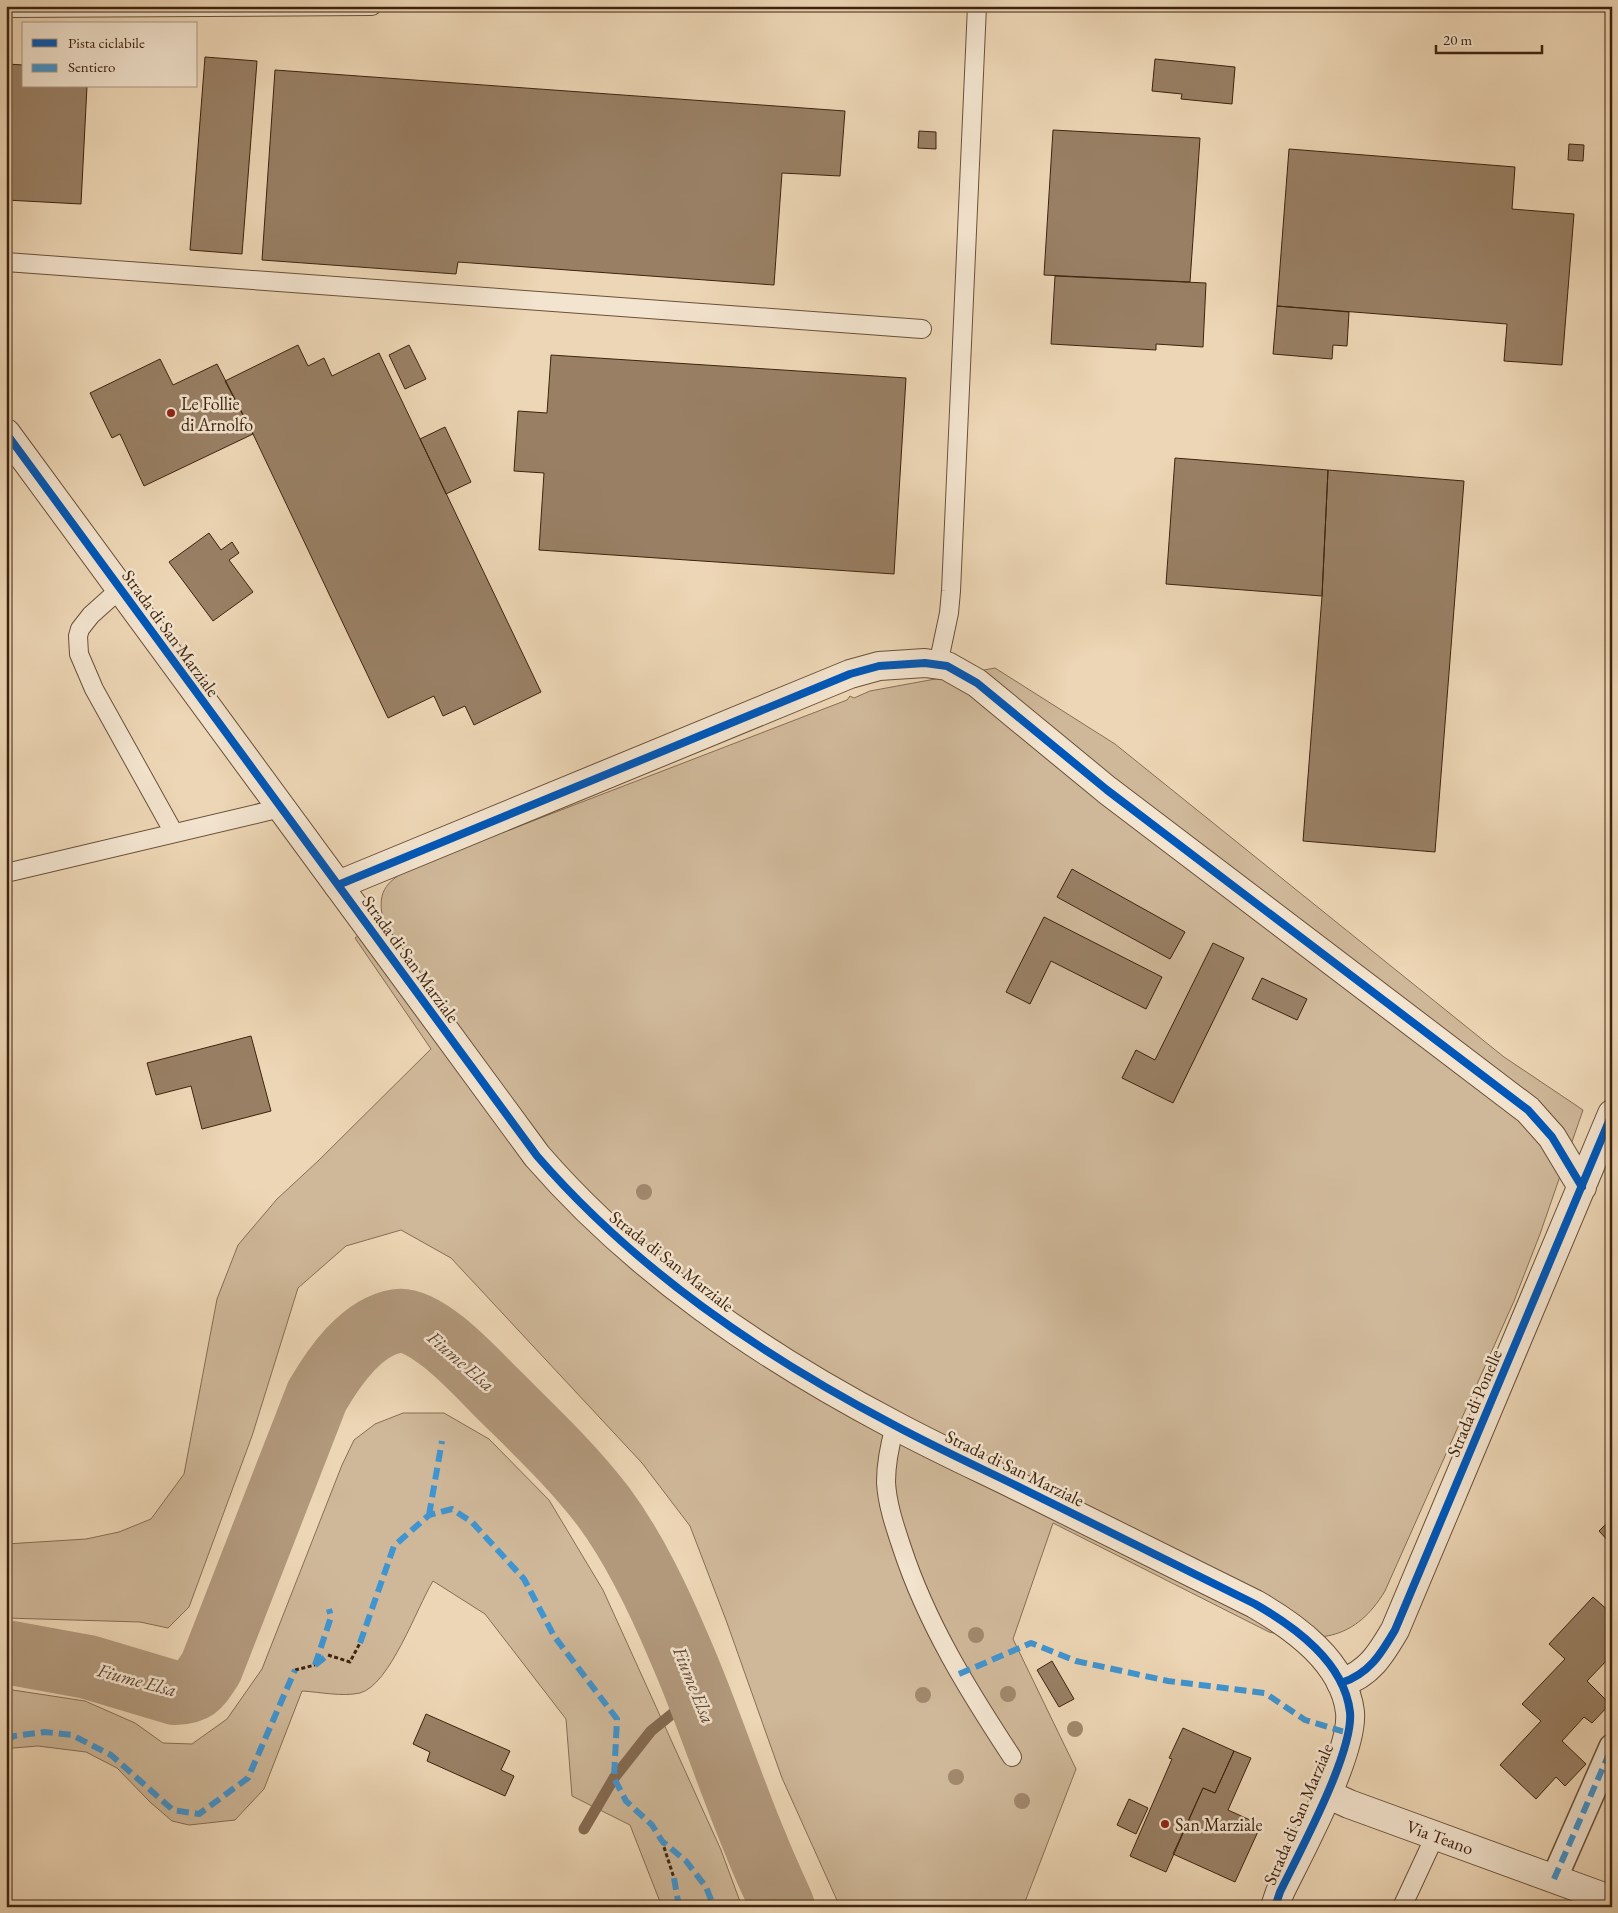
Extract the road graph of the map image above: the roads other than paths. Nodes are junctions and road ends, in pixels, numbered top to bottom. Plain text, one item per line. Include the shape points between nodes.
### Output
1 (372, 6) edge
2 (977, 6) edge
3 (6, 8) edge
4 (6, 262) edge
5 (922, 329) dead end
6 (6, 433) edge
7 (120, 589) junction
8 (938, 665) junction
9 (281, 808) junction
10 (174, 833) junction
11 (6, 873) edge
12 (338, 885) junction
13 (1612, 1114) edge
14 (1582, 1187) junction
15 (895, 1426) junction
16 (1341, 1683) junction
17 (1612, 1747) edge
18 (1012, 1757) dead end
19 (1327, 1794) junction
20 (1436, 1836) junction
21 (1554, 1879) junction
22 (1612, 1900) edge
23 (1275, 1907) edge
24 (1402, 1907) edge

1 - 3 lane
2 - 8 lane via 951,591
4 - 5 lane
6 - 7 street, Strada di San Marziale
7 - 9 street, Strada di San Marziale
7 - 10 lane via 85,622 78,636 79,654 90,682
8 - 12 street via 896,664 850,674
8 - 14 street via 957,670 977,683 1107,790 1528,1110 1552,1137
9 - 10 lane
9 - 12 street, Strada di San Marziale
10 - 11 lane
12 - 15 street, Strada di San Marziale via 537,1156 593,1217 640,1259 727,1324
13 - 14 street, Strada di Ponelle
14 - 16 street, Strada di Ponelle via 1395,1630 1371,1666
15 - 16 street, Strada di San Marziale via 1272,1614 1322,1655
15 - 18 lane via 887,1460 886,1484 896,1531 917,1591 968,1689
16 - 19 street, Strada di San Marziale via 1350,1713 1349,1723
17 - 21 street
19 - 20 street, Via Teano
19 - 23 street, Strada di San Marziale
20 - 21 street, Via Teano
20 - 24 lane
21 - 22 street, Via Teano

